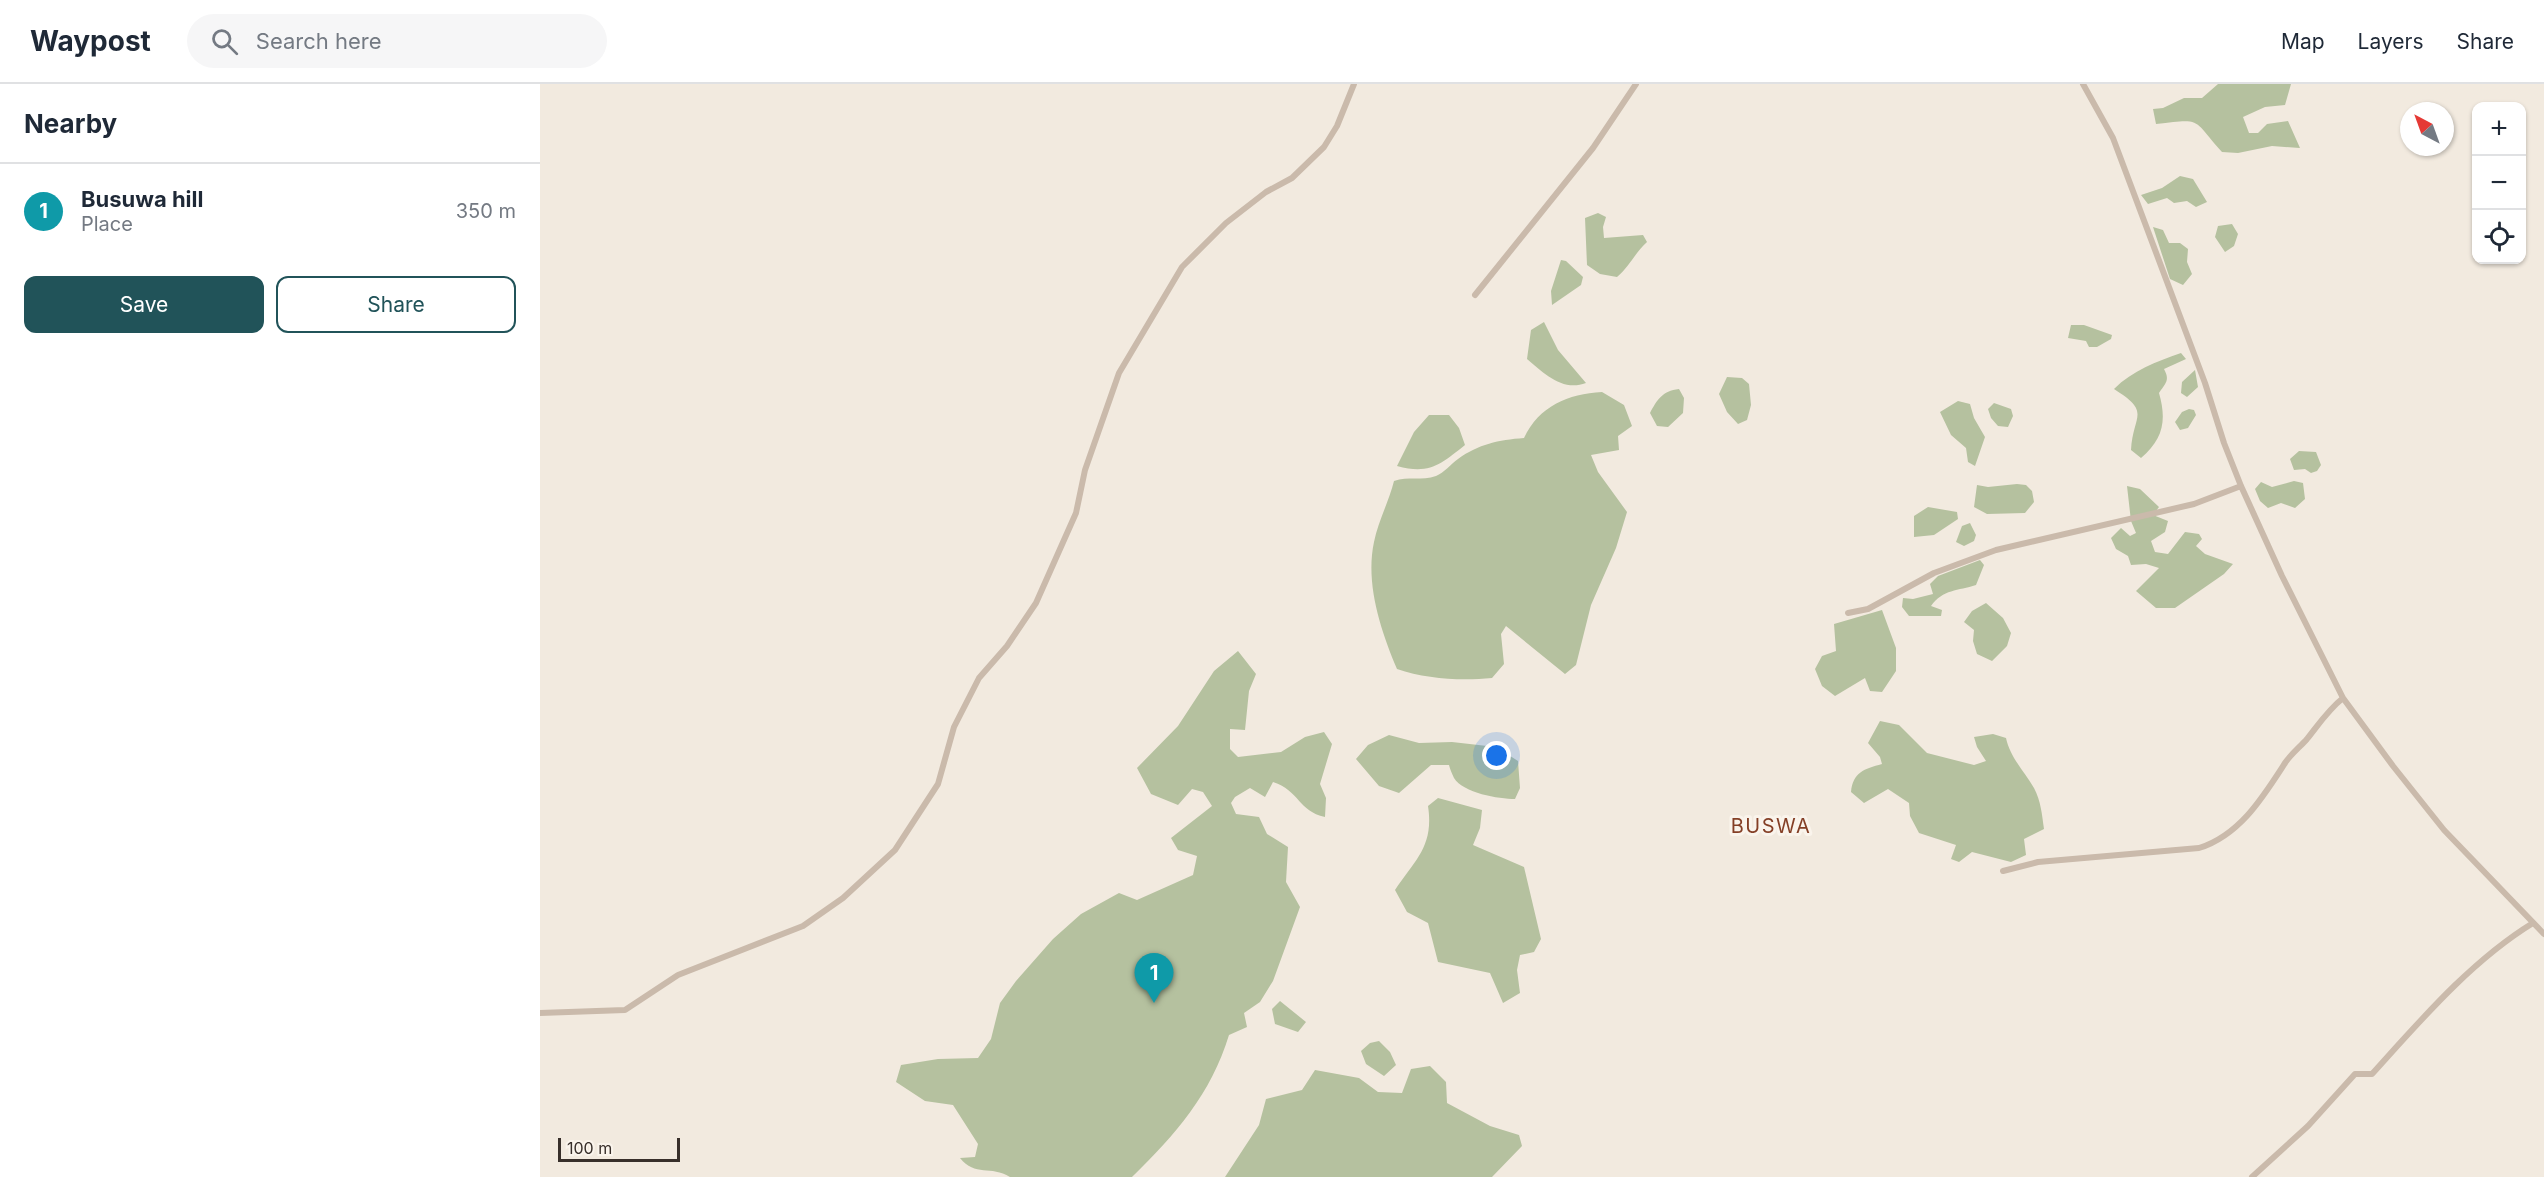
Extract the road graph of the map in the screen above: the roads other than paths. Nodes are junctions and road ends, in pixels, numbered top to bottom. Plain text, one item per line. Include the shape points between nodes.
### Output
1 (1354, 84) edge
2 (1636, 84) edge
3 (2083, 84) edge
4 (1475, 296) dead end
5 (2241, 486) junction
6 (1848, 613) dead end
7 (2343, 698) junction
8 (2003, 871) dead end
9 (2534, 923) junction
10 (2544, 934) edge
11 (540, 1013) edge
12 (2252, 1177) edge

1 - 11 street via 1324,147 1292,178 1266,192 1226,224 1182,267 1110,395 1085,470 1076,513 1036,603 979,678 954,727 938,784 895,850 843,898 803,926 678,975 624,1010
2 - 4 street via 1593,148
3 - 5 street via 2113,138
5 - 6 street via 2194,504 1996,550 1934,573 1869,609
5 - 7 street
7 - 8 street via 2326,712 2286,762 2273,786 2219,842 2199,848 2038,862
7 - 9 street via 2444,830
9 - 10 street
9 - 12 street via 2509,938 2481,964 2372,1074 2355,1074 2308,1126

